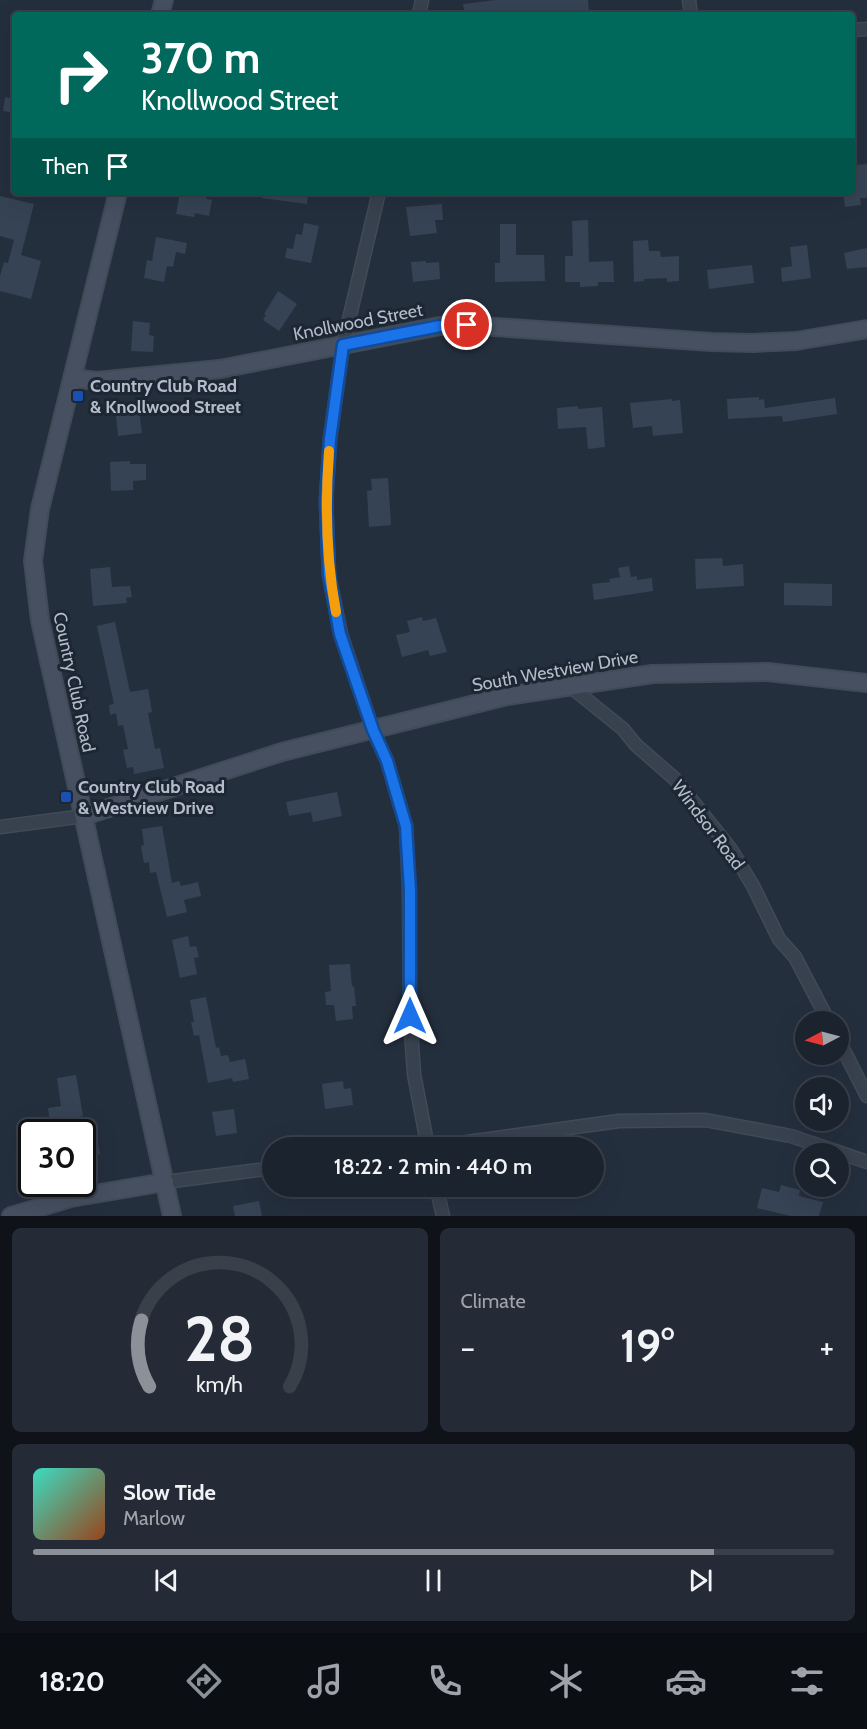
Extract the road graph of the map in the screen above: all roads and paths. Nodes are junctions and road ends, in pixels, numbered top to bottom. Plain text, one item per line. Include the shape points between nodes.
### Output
1 (117, 195) edge
2 (378, 195) edge
3 (867, 329) edge
4 (343, 345) junction
5 (73, 378) junction
6 (867, 683) edge
7 (571, 687) junction
8 (373, 730) junction
9 (84, 816) junction
10 (0, 827) edge
11 (823, 1011) edge
12 (849, 1061) edge
13 (867, 1096) edge
14 (426, 1137) edge
15 (501, 1137) edge
16 (867, 1162) edge
17 (262, 1169) edge
18 (165, 1182) junction
19 (439, 1197) edge
20 (11, 1216) edge
21 (172, 1216) edge
22 (443, 1216) edge

1 - 5 main road, Country Club Road
2 - 4 street
3 - 4 main road, Knollwood Street via 796,341 753,343 467,325 440,326
4 - 5 main road, Knollwood Street via 220,369 97,381
4 - 8 street via 326,501 329,575 340,634
5 - 9 main road, Country Club Road via 40,509 33,561 40,620
6 - 7 main road, South Westview Drive via 768,672 652,674
7 - 8 main road, South Westview Drive via 507,696
7 - 11 street, Windsor Road via 675,779 732,851
8 - 9 main road, South Westview Drive via 282,752
8 - 14 street via 387,761 406,826 410,1016 414,1074
9 - 10 street
9 - 18 main road, Country Club Road
12 - 13 street
15 - 16 street via 619,1121 705,1120 791,1136
17 - 18 street
18 - 20 main road via 71,1198
18 - 21 main road, Country Club Road
19 - 22 street

